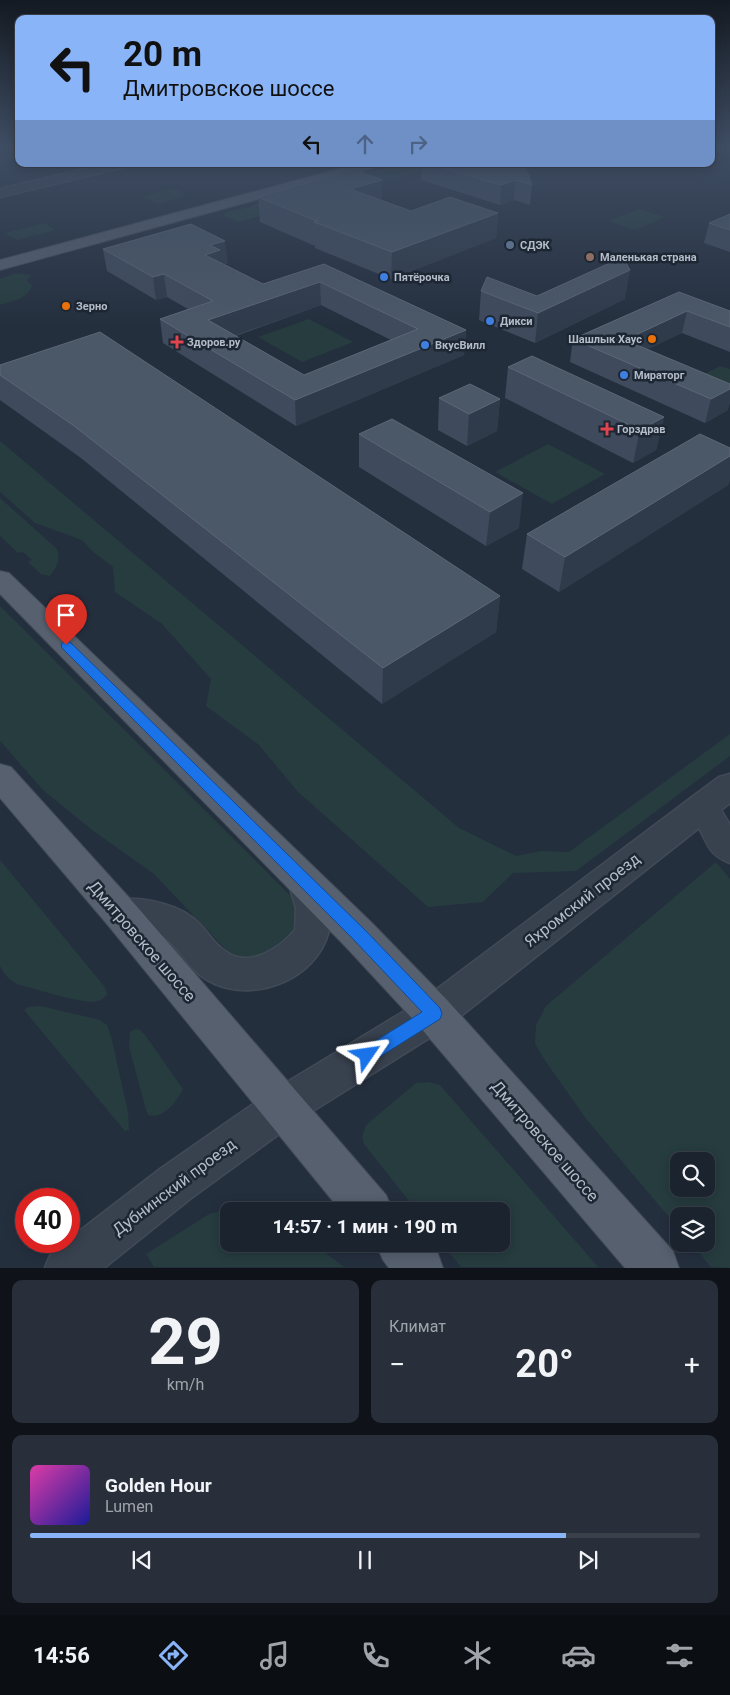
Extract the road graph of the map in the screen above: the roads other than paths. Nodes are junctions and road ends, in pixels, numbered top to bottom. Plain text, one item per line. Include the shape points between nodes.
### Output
1 (212, 207) edge
2 (0, 265) edge
3 (0, 579) edge
4 (0, 776) edge
5 (730, 786) edge
6 (703, 806) junction
7 (730, 849) edge
8 (305, 881) junction
9 (120, 913) junction
10 (434, 1014) junction
11 (283, 1107) junction
12 (362, 1202) edge
13 (406, 1252) edge
14 (66, 1268) edge
15 (420, 1268) edge
16 (656, 1268) edge

1 - 2 main road
3 - 8 main road, Дмитровское шоссе
4 - 9 main road, Дмитровское шоссе
5 - 6 street, Яхромский проезд
6 - 7 street
6 - 10 street, Яхромский проезд
8 - 9 street via 316,916 314,929 306,944 291,959 255,975 228,971 213,964 175,925 145,915
8 - 10 main road, Дмитровское шоссе
9 - 11 main road, Дмитровское шоссе
10 - 11 street
10 - 16 main road, Дмитровское шоссе
11 - 12 main road, Дмитровское шоссе
11 - 14 street, Дубнинский проезд via 175,1184
13 - 15 main road

